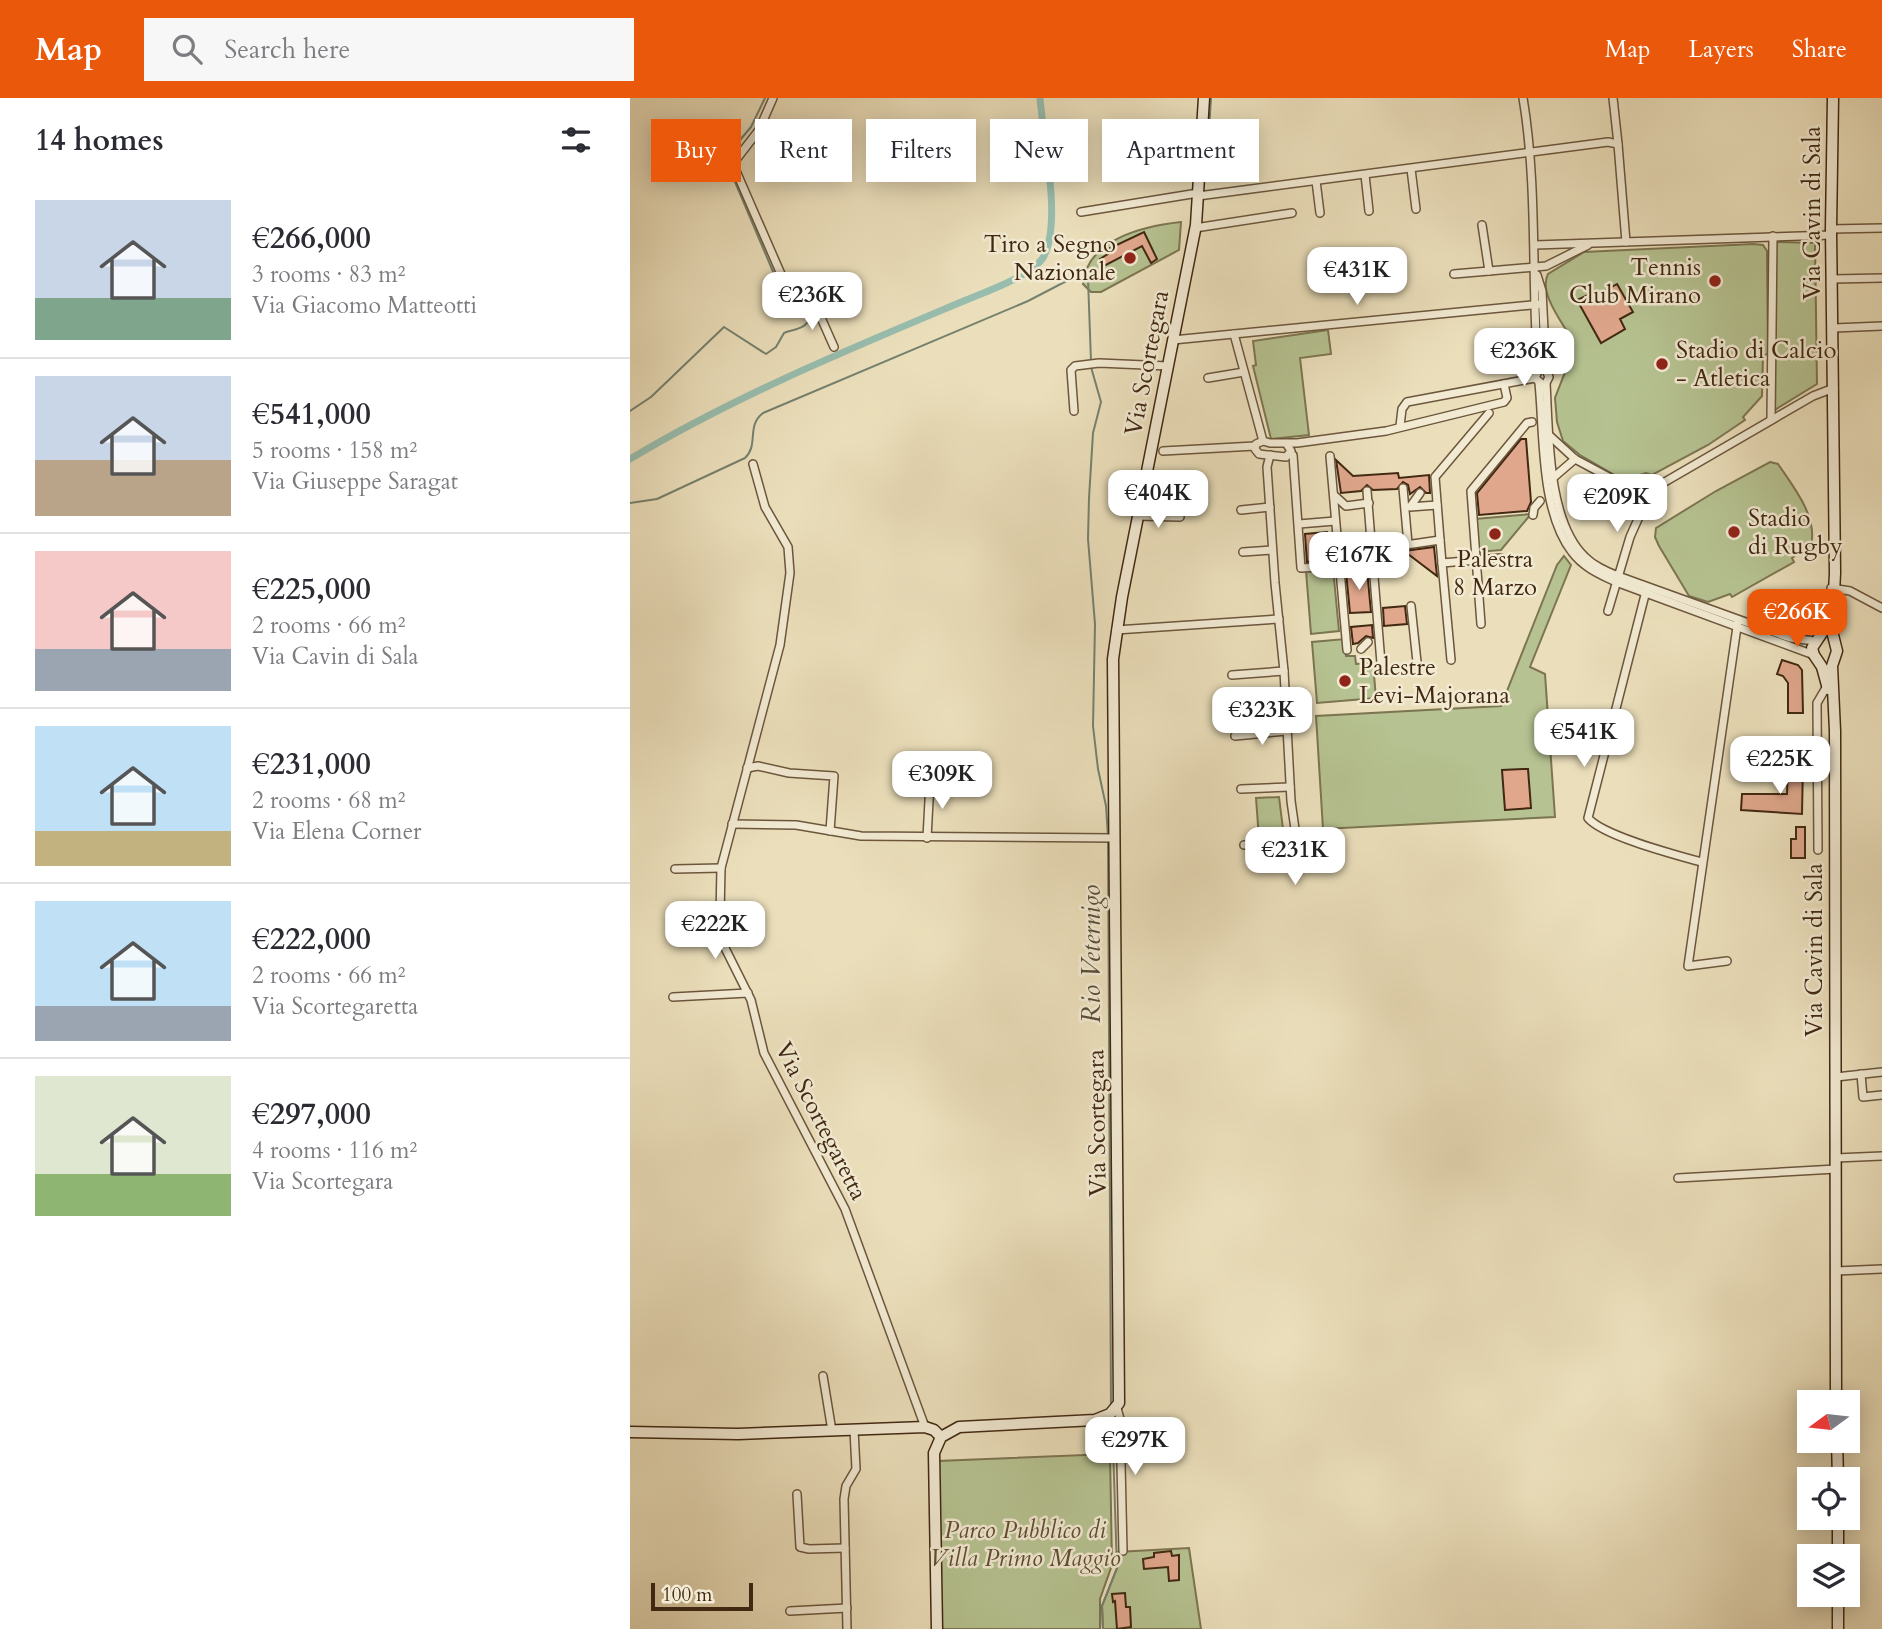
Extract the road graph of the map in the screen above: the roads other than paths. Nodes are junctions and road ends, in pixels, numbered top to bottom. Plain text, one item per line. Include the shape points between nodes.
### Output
1 (773, 98) edge
2 (1204, 98) edge
3 (1522, 98) edge
4 (1613, 98) edge
5 (1833, 98) edge
6 (1618, 144) junction
7 (1530, 153) junction
8 (1410, 169) junction
9 (1365, 175) junction
10 (1317, 181) junction
11 (1198, 194) junction
12 (1416, 209) dead end
13 (1370, 211) dead end
14 (1081, 212) dead end
15 (1292, 213) dead end
16 (1320, 213) dead end
17 (1482, 225) dead end
18 (1195, 228) junction
19 (1882, 228) edge
20 (1832, 232) junction
21 (1773, 236) junction
22 (1626, 242) junction
23 (1592, 244) junction
24 (1535, 245) junction
25 (1489, 271) junction
26 (1536, 271) junction
27 (1454, 274) dead end
28 (1882, 278) edge
29 (1833, 279) junction
30 (1539, 304) junction
31 (1882, 326) edge
32 (1834, 328) junction
33 (1234, 334) junction
34 (1173, 340) junction
35 (834, 347) dead end
36 (1168, 366) junction
37 (1244, 372) junction
38 (1208, 377) dead end
39 (1541, 377) junction
40 (1504, 384) junction
41 (1834, 388) junction
42 (1074, 411) dead end
43 (1489, 413) dead end
44 (1771, 420) junction
45 (1532, 422) dead end
46 (1400, 426) junction
47 (1550, 435) junction
48 (1263, 441) junction
49 (1286, 443) junction
50 (1297, 443) junction
51 (1255, 446) junction
52 (1163, 452) dead end
53 (1290, 452) junction
54 (1266, 455) junction
55 (1330, 456) dead end
56 (1575, 459) junction
57 (753, 464) dead end
58 (1554, 477) junction
59 (1403, 488) dead end
60 (1367, 491) dead end
61 (1333, 494) junction
62 (1420, 494) dead end
63 (1646, 497) junction
64 (1540, 501) dead end
65 (1369, 503) junction
66 (1437, 505) junction
67 (1270, 508) junction
68 (1241, 510) dead end
69 (1533, 515) dead end
70 (1138, 516) junction
71 (1180, 517) dead end
72 (1335, 521) junction
73 (1299, 524) junction
74 (1440, 540) junction
75 (1408, 544) junction
76 (1399, 545) dead end
77 (1272, 550) junction
78 (1243, 552) dead end
79 (1501, 558) dead end
80 (1476, 560) junction
81 (1442, 563) junction
82 (1374, 564) junction
83 (1339, 567) junction
84 (1617, 579) junction
85 (1832, 588) junction
86 (1646, 589) junction
87 (1411, 606) dead end
88 (1882, 608) edge
89 (1608, 611) dead end
90 (1279, 619) junction
91 (1738, 622) junction
92 (1481, 624) dead end
93 (1116, 630) junction
94 (1817, 639) junction
95 (1833, 640) junction
96 (1368, 642) dead end
97 (1361, 649) dead end
98 (1347, 650) dead end
99 (1834, 657) junction
100 (1817, 658) junction
101 (1451, 660) dead end
102 (1417, 662) dead end
103 (1381, 663) dead end
104 (1284, 671) junction
105 (1232, 675) dead end
106 (1827, 685) junction
107 (1835, 730) junction
108 (1286, 731) junction
109 (1235, 736) dead end
110 (747, 768) junction
111 (930, 782) dead end
112 (1290, 787) junction
113 (1241, 789) dead end
114 (732, 824) junction
115 (830, 831) junction
116 (927, 838) junction
117 (1115, 838) junction
118 (1296, 841) junction
119 (1244, 845) dead end
120 (1818, 850) dead end
121 (1297, 851) dead end
122 (1701, 862) junction
123 (721, 868) junction
124 (675, 869) dead end
125 (1727, 961) dead end
126 (748, 993) junction
127 (673, 997) dead end
128 (1882, 1072) edge
129 (1861, 1074) junction
130 (1836, 1077) junction
131 (1882, 1095) edge
132 (1882, 1156) edge
133 (1836, 1163) junction
134 (1678, 1178) dead end
135 (1882, 1269) edge
136 (1836, 1271) junction
137 (823, 1376) dead end
138 (1836, 1390) edge
139 (1113, 1412) junction
140 (925, 1427) junction
141 (854, 1430) junction
142 (832, 1431) junction
143 (630, 1432) edge
144 (942, 1437) junction
145 (797, 1494) dead end
146 (845, 1548) junction
147 (1123, 1551) dead end
148 (1838, 1607) edge
149 (847, 1608) junction
150 (790, 1611) dead end
151 (847, 1629) edge
152 (937, 1629) edge
153 (1838, 1629) edge

1 - 35 street via 759,130 735,161 736,171 784,281 822,320
2 - 11 street, Via Scortegara
3 - 7 street
4 - 6 street
5 - 20 street, Via Cavin di Sala
6 - 7 street
6 - 22 street
7 - 8 street
7 - 24 street
8 - 9 street
8 - 12 street
9 - 10 street
9 - 13 street
10 - 11 street
10 - 16 street
11 - 14 street
11 - 18 street, Via Scortegara
15 - 18 street
17 - 25 street
18 - 34 street, Via Scortegara
19 - 20 street
20 - 21 street
20 - 29 street, Via Cavin di Sala
21 - 22 street
21 - 44 street
22 - 23 street
23 - 24 street
23 - 26 street
24 - 26 street
25 - 26 street
25 - 27 street
26 - 30 street
28 - 29 street
29 - 32 street, Via Cavin di Sala
30 - 33 street
30 - 39 street
31 - 32 street, Via Cavin di Sala
32 - 41 street, Via Cavin di Sala
33 - 34 street
33 - 37 street
34 - 36 street, Via Scortegara
36 - 42 street via 1075,366 1071,370
36 - 70 street, Via Scortegara
37 - 38 street
37 - 48 street
39 - 40 street
39 - 47 street
39 - 84 street via 1547,476 1560,529 1579,560
40 - 46 street via 1407,402
40 - 46 street via 1504,402
41 - 44 street
41 - 85 street, Via Cavin di Sala
43 - 66 street via 1435,477
44 - 63 street
45 - 80 street via 1471,491
46 - 50 street
47 - 56 street
47 - 58 street
48 - 49 street
48 - 51 street
49 - 50 street
49 - 53 street
50 - 53 street
51 - 52 street
51 - 54 street via 1257,453
53 - 54 street via 1283,457
53 - 73 street
54 - 67 street
55 - 61 street
56 - 58 street
56 - 63 street
57 - 110 street, Via Scortegaretta via 765,507 788,547 790,573 783,629
58 - 84 street via 1560,512 1573,542 1586,558
59 - 75 street
60 - 65 street
61 - 65 street via 1346,506
61 - 72 street
62 - 66 street via 1410,507
63 - 84 street
64 - 69 street
65 - 82 street
66 - 74 street
67 - 68 street
67 - 77 street
70 - 71 street
70 - 93 street, Via Scortegara
72 - 73 street
72 - 83 street
73 - 83 street via 1301,568
74 - 75 street
74 - 81 street
75 - 76 street
77 - 78 street
77 - 90 street
79 - 80 street
80 - 81 street
80 - 92 street
81 - 101 street
82 - 83 street
82 - 103 street
83 - 98 street
84 - 86 street
84 - 89 street
85 - 88 street via 1850,591
85 - 94 street, Via Cavin di Sala
85 - 95 street, Via Cavin di Sala
86 - 91 street
86 - 122 street via 1588,818 1617,834
87 - 102 street
90 - 93 street
90 - 104 street
91 - 94 street via 1794,639
91 - 100 street
91 - 122 street
93 - 117 street, Via Scortegara
94 - 95 street
94 - 100 street via 1812,648
95 - 99 street via 1837,647
96 - 97 street
99 - 100 street via 1827,662
99 - 107 street, Via Cavin di Sala
100 - 106 street, Via Cavin di Sala
104 - 105 street
104 - 108 street
106 - 107 street, Via Cavin di Sala
106 - 120 street, Via Cavin di Sala via 1817,706
107 - 130 street, Via Cavin di Sala
108 - 109 street
108 - 112 street
110 - 114 street, Via Scortegaretta
110 - 115 street via 834,776
111 - 116 street
112 - 113 street
112 - 118 street
114 - 115 street via 796,825
114 - 123 street, Via Scortegaretta
115 - 116 street
116 - 117 street
117 - 139 street, Via Scortegara via 1120,1387
118 - 119 street
118 - 121 street
122 - 125 street via 1688,967
123 - 124 street
123 - 126 street, Via Scortegaretta via 725,948
126 - 127 street
126 - 140 street, Via Scortegaretta via 764,1053 845,1209
128 - 129 street
129 - 130 street
129 - 131 street via 1863,1097
130 - 133 street, Via Cavin di Sala
132 - 133 street
133 - 134 street
133 - 136 street, Via Cavin di Sala
135 - 136 street
136 - 138 street, Via Cavin di Sala
137 - 142 street
139 - 144 street via 1088,1421 958,1427
139 - 147 street, Via Scortegara via 1120,1419
140 - 141 street
140 - 144 street
141 - 142 street
141 - 146 street via 856,1469 844,1494
142 - 143 street
144 - 152 street via 934,1454
145 - 146 street via 800,1546
146 - 149 street
148 - 153 street
149 - 150 street
149 - 151 street

